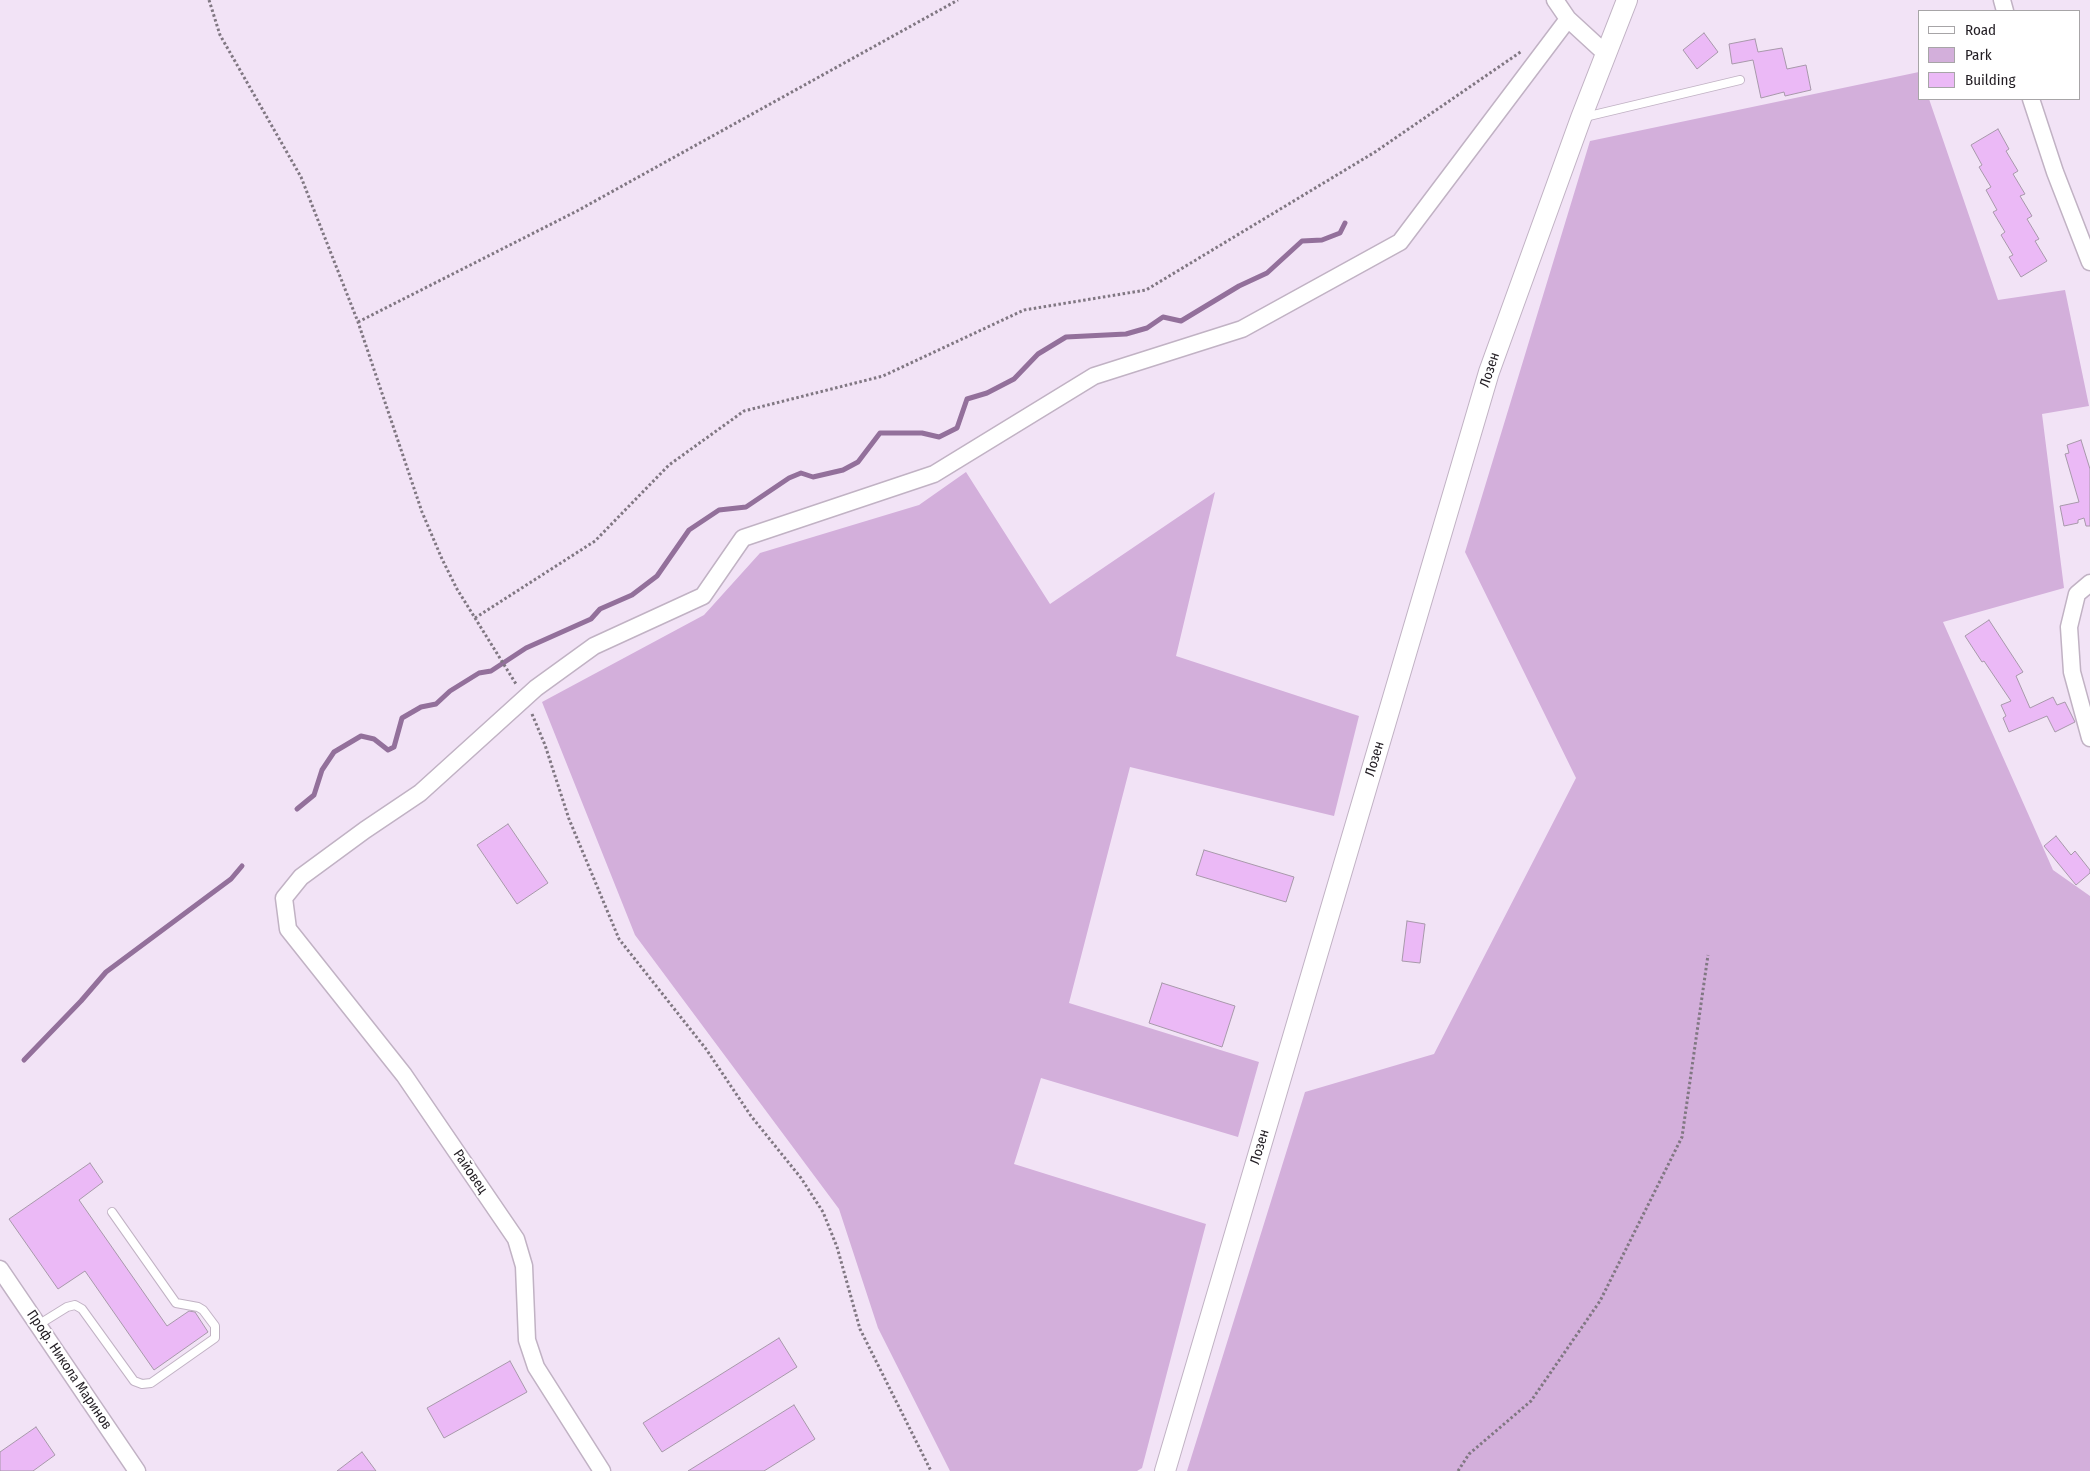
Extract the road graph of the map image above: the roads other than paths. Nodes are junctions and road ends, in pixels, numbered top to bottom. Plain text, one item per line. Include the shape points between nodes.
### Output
1 (1555, 0) edge
2 (1626, 0) edge
3 (1568, 19) junction
4 (1605, 53) junction
5 (1740, 80) dead end
6 (2031, 100) edge
7 (1580, 118) junction
8 (2090, 262) edge
9 (2090, 583) edge
10 (2090, 738) edge
11 (112, 1212) dead end
12 (0, 1269) edge
13 (38, 1325) junction
14 (137, 1471) edge
15 (602, 1471) edge
16 (1165, 1471) edge

1 - 3 street
2 - 4 street, Лозен
3 - 4 street
3 - 15 street, Райовец via 1400,242 1242,329 1094,376 934,474 743,538 703,596 594,646 536,688 420,793 302,877 284,898 288,929 404,1075 516,1239 524,1266 527,1340 536,1367
4 - 7 street, Лозен
5 - 7 lane
6 - 8 street
7 - 16 street, Лозен via 1489,372
9 - 10 street via 2077,594 2069,627 2072,672
11 - 13 lane via 176,1303 203,1310 215,1326 214,1338 151,1383 142,1384 134,1381 82,1309 75,1305
12 - 13 street, Проф. Никола Маринов
13 - 14 street, Проф. Никола Маринов

